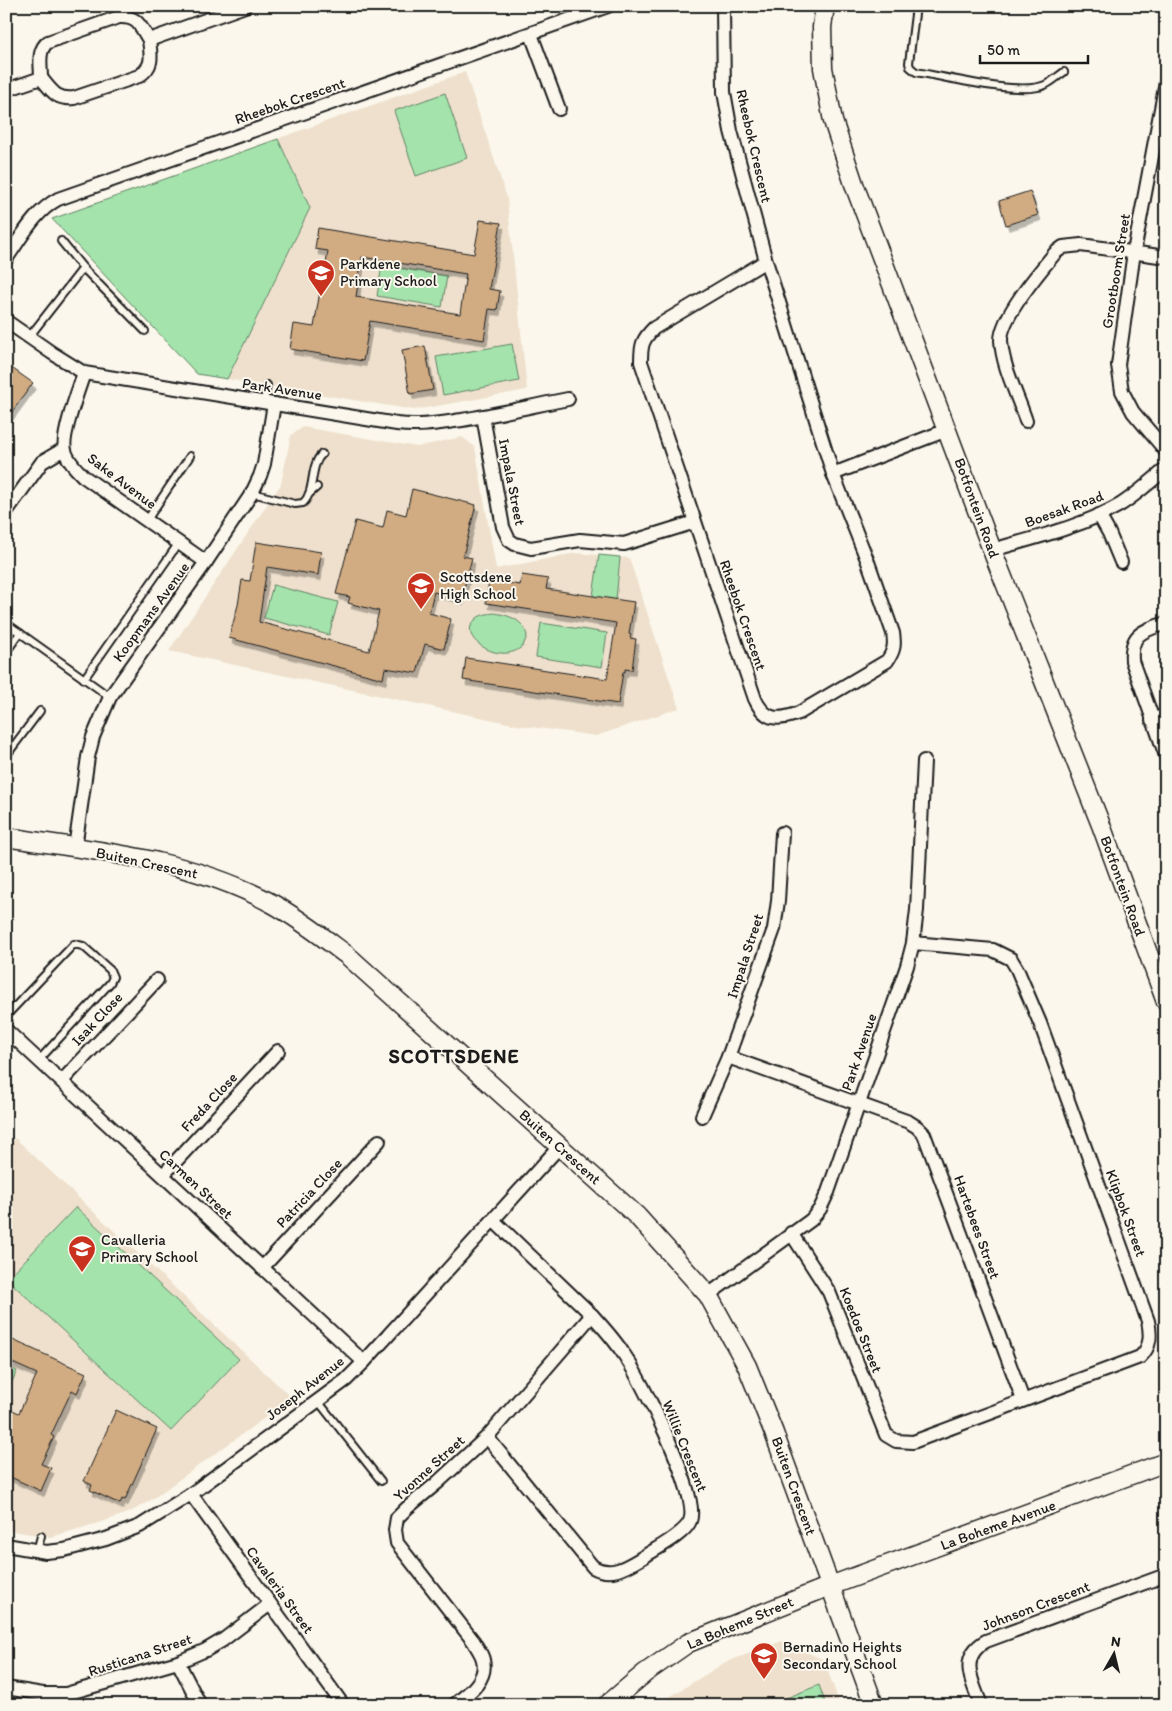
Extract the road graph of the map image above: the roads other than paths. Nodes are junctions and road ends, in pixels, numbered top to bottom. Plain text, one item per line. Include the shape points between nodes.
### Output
1 (245, 6) edge
2 (608, 6) edge
3 (723, 6) edge
4 (825, 6) edge
5 (916, 6) edge
6 (531, 34) junction
7 (149, 40) junction
8 (1064, 72) dead end
9 (41, 78) junction
10 (1166, 82) edge
11 (6, 90) edge
12 (558, 109) dead end
13 (61, 241) dead end
14 (1134, 252) junction
15 (1166, 257) edge
16 (6, 259) edge
17 (766, 261) junction
18 (83, 268) junction
19 (6, 321) edge
20 (145, 331) dead end
21 (29, 337) junction
22 (84, 373) junction
23 (267, 386) dead end
24 (568, 399) dead end
25 (269, 403) junction
26 (483, 416) junction
27 (1026, 421) dead end
28 (947, 430) junction
29 (64, 449) junction
30 (1166, 451) edge
31 (322, 454) dead end
32 (190, 456) dead end
33 (1166, 469) edge
34 (833, 474) junction
35 (317, 487) dead end
36 (252, 493) junction
37 (308, 496) junction
38 (6, 511) edge
39 (1099, 515) junction
40 (147, 520) junction
41 (695, 522) junction
42 (178, 544) junction
43 (992, 550) junction
44 (206, 562) junction
45 (1121, 562) dead end
46 (6, 623) edge
47 (1166, 623) edge
48 (20, 633) junction
49 (6, 652) edge
50 (84, 679) junction
51 (110, 697) junction
52 (40, 711) dead end
53 (1166, 715) edge
54 (1152, 720) junction
55 (6, 756) edge
56 (1166, 756) edge
57 (924, 761) dead end
58 (782, 833) dead end
59 (6, 837) edge
60 (75, 848) junction
61 (913, 943) junction
62 (157, 980) dead end
63 (1166, 1002) edge
64 (6, 1016) edge
65 (6, 1030) edge
66 (278, 1051) dead end
67 (728, 1057) junction
68 (39, 1060) junction
69 (62, 1081) junction
70 (858, 1104) junction
71 (702, 1116) dead end
72 (379, 1141) dead end
73 (560, 1146) junction
74 (163, 1176) junction
75 (493, 1220) junction
76 (791, 1233) junction
77 (262, 1268) junction
78 (708, 1295) junction
79 (592, 1315) junction
80 (364, 1362) junction
81 (318, 1400) junction
82 (1023, 1400) junction
83 (487, 1437) junction
84 (896, 1441) joint
85 (1166, 1462) edge
86 (382, 1481) dead end
87 (191, 1494) junction
88 (41, 1536) dead end
89 (6, 1545) edge
90 (37, 1551) junction
91 (1166, 1575) edge
92 (830, 1586) junction
93 (270, 1604) junction
94 (178, 1662) junction
95 (6, 1688) edge
96 (200, 1705) edge
97 (343, 1705) edge
98 (454, 1705) edge
99 (607, 1705) edge
100 (874, 1705) edge
101 (981, 1705) edge

1 - 7 street
2 - 6 street, Rheebok Crescent
3 - 17 street, Rheebok Crescent via 724,92 731,131
4 - 28 street, Botfontein Road via 823,68 833,121
5 - 8 lane via 910,67 916,72 1025,89 1046,85
6 - 12 street
6 - 16 street, Rheebok Crescent via 58,200 39,212
7 - 9 street via 150,65 139,76 68,99 58,96
7 - 9 street via 138,22 126,16 119,17 48,42 41,58
9 - 11 street
10 - 14 street, Grootboom Street
13 - 18 lane
14 - 15 street
14 - 27 street via 1082,245 1063,247 1014,307 1004,326 1002,348
14 - 30 street, Grootboom Street via 1118,365 1119,378 1133,412
17 - 34 street, Rheebok Crescent
17 - 41 street, Rheebok Crescent via 654,328 645,337 641,348 641,362
18 - 20 lane
18 - 21 lane
19 - 21 street, Park Avenue
21 - 22 street, Park Avenue
22 - 25 street, Park Avenue
22 - 29 street
23 - 25 lane
24 - 26 street, Park Avenue
25 - 26 street, Park Avenue via 408,426
25 - 36 street, Koopmans Avenue via 264,464
26 - 41 street, Impala Street via 503,527 515,544 531,548 580,540 624,544
28 - 34 street
28 - 43 street, Botfontein Road
29 - 38 street via 42,462
29 - 40 street, Sake Avenue via 83,476
31 - 37 lane via 316,463
32 - 40 lane
33 - 39 street, Boesak Road via 1121,504
34 - 41 street, Rheebok Crescent via 894,633 895,645 887,661 786,718 767,715 754,699
35 - 37 lane
36 - 37 lane via 295,504 303,503
36 - 44 street, Koopmans Avenue
39 - 43 street, Boesak Road
39 - 45 street
40 - 42 street, Sake Avenue
42 - 44 street, Sake Avenue
42 - 50 lane
43 - 63 street, Botfontein Road via 1101,825
44 - 51 street, Koopmans Avenue
46 - 48 lane
47 - 54 street via 1143,631 1131,649
48 - 49 lane
48 - 50 lane
50 - 51 lane
51 - 60 street, Koopmans Avenue via 88,757
52 - 55 lane
53 - 54 street
54 - 56 street
57 - 61 street, Park Avenue
58 - 67 street, Impala Street via 774,929
59 - 60 street, Buiten Crescent
60 - 73 street, Buiten Crescent via 173,865 272,904 348,956
61 - 70 street, Park Avenue
61 - 82 street, Klipbok Street via 994,950 1011,959 1017,968 1040,1022 1148,1321 1149,1346 1140,1357
62 - 69 street, Isak Close
64 - 68 lane via 74,944 83,946 110,970 113,977 110,982
65 - 68 street, Carmen Street
66 - 74 street, Freda Close
67 - 70 street
67 - 71 street, Impala Street
68 - 69 street, Carmen Street
69 - 74 street, Carmen Street
70 - 76 street, Park Avenue via 820,1209 811,1220
70 - 82 street, Hartebees Street via 909,1122 924,1134
72 - 77 street, Patricia Close
73 - 75 street, Joseph Avenue
73 - 78 street, Buiten Crescent via 636,1216
74 - 77 street, Carmen Street
75 - 79 street, Willie Crescent
75 - 80 street, Joseph Avenue
76 - 78 street, Park Avenue
76 - 84 street, Koedoe Street via 829,1292 886,1434
77 - 80 street, Carmen Street
78 - 92 street, Buiten Crescent via 747,1366
79 - 83 street, Yvonne Street
79 - 83 street, Willie Crescent via 624,1354 664,1429 692,1509 691,1521 686,1528 628,1566 601,1571 594,1567
80 - 81 street, Joseph Avenue
81 - 86 lane
81 - 87 street, Joseph Avenue
82 - 84 street, Klipbok Street via 913,1442
83 - 98 street, Yvonne Street via 407,1508 398,1518 395,1530 397,1543 474,1642 483,1659 481,1678 473,1690
85 - 92 street, La Boheme Avenue
87 - 90 street, Joseph Avenue via 140,1526 106,1539 64,1550
87 - 93 street, Cavaleria Street
88 - 90 lane
89 - 90 street, Joseph Avenue
91 - 101 street, Johnson Crescent via 976,1646 969,1660
92 - 99 street, La Boheme Street via 688,1643
92 - 100 street, Buiten Crescent
93 - 94 street, Rusticana Street via 222,1640
93 - 97 street, Cavaleria Street
94 - 95 street, Rusticana Street via 74,1693 44,1697
94 - 96 street

